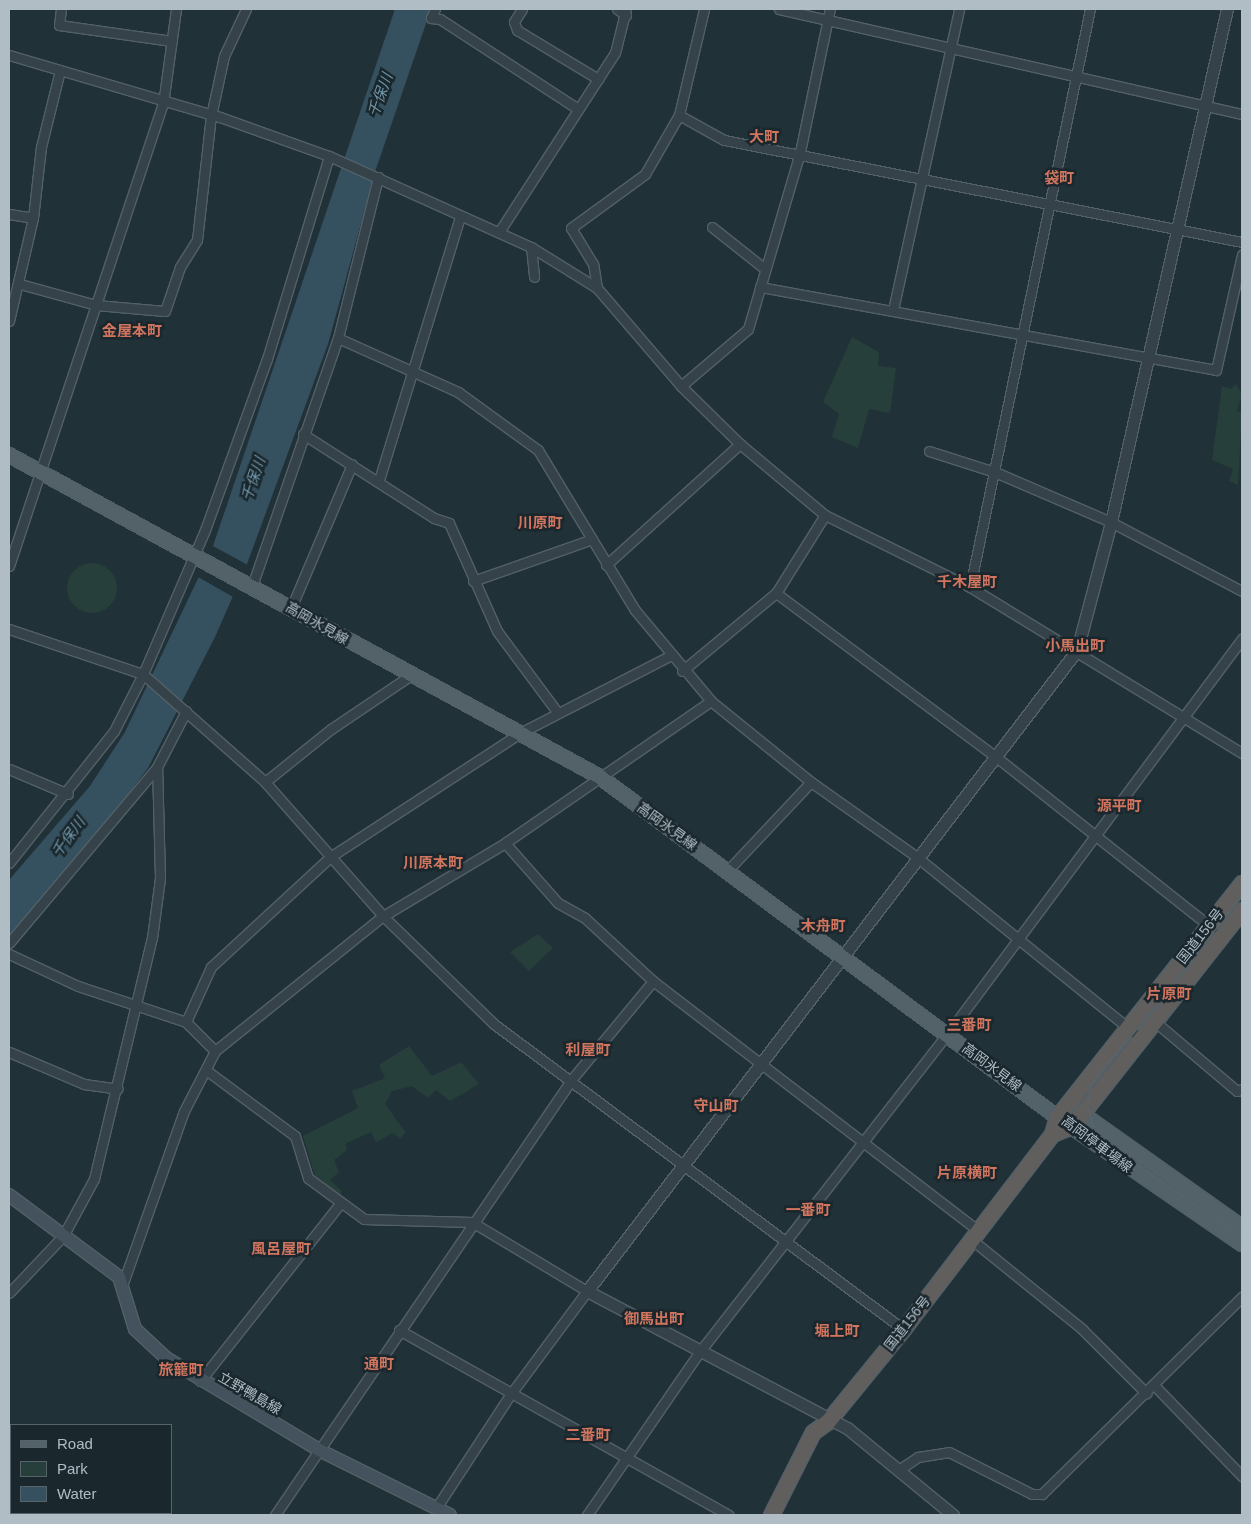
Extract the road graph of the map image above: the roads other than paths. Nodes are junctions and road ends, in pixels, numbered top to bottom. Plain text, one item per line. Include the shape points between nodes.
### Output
1 (61, 9) edge
2 (176, 9) edge
3 (246, 9) edge
4 (435, 9) edge
5 (522, 9) edge
6 (617, 9) edge
7 (704, 9) edge
8 (779, 9) edge
9 (830, 9) edge
10 (959, 9) edge
11 (1090, 9) edge
12 (1227, 9) edge
13 (626, 12) edge
14 (828, 20) junction
15 (172, 41) junction
16 (951, 46) junction
17 (9, 55) edge
18 (60, 70) junction
19 (1076, 74) junction
20 (598, 79) junction
21 (163, 104) junction
22 (1206, 104) junction
23 (578, 109) junction
24 (1242, 114) edge
25 (679, 115) junction
26 (211, 116) junction
27 (800, 152) junction
28 (331, 157) junction
29 (378, 177) junction
30 (925, 177) junction
31 (1048, 201) junction
32 (9, 214) edge
33 (460, 216) junction
34 (33, 218) junction
35 (712, 227) dead end
36 (1174, 229) junction
37 (498, 232) junction
38 (1242, 242) edge
39 (531, 247) junction
40 (1242, 255) edge
41 (765, 269) junction
42 (534, 277) dead end
43 (760, 287) junction
44 (19, 288) junction
45 (597, 288) junction
46 (9, 300) edge
47 (96, 305) junction
48 (893, 310) junction
49 (9, 322) edge
50 (1023, 332) junction
51 (338, 338) junction
52 (1147, 357) junction
53 (415, 374) junction
54 (681, 386) junction
55 (303, 434) junction
56 (740, 444) junction
57 (929, 451) dead end
58 (9, 455) edge
59 (352, 464) junction
60 (995, 472) junction
61 (42, 473) junction
62 (379, 480) junction
63 (825, 515) junction
64 (1111, 522) junction
65 (592, 539) junction
66 (199, 558) junction
67 (606, 565) junction
68 (9, 566) edge
69 (473, 581) junction
70 (249, 584) junction
71 (970, 587) junction
72 (1242, 591) edge
73 (776, 593) junction
74 (291, 608) junction
75 (9, 629) edge
76 (1242, 638) edge
77 (1077, 650) junction
78 (669, 656) junction
79 (682, 671) junction
80 (411, 675) junction
81 (145, 676) junction
82 (711, 701) junction
83 (184, 709) junction
84 (558, 713) junction
85 (1185, 715) junction
86 (520, 733) junction
87 (1242, 753) edge
88 (995, 756) junction
89 (157, 767) junction
90 (9, 770) edge
91 (600, 777) junction
92 (264, 782) junction
93 (811, 782) junction
94 (68, 794) junction
95 (1095, 837) junction
96 (505, 843) junction
97 (330, 857) junction
98 (917, 857) junction
99 (9, 863) edge
100 (728, 870) junction
101 (1242, 883) edge
102 (1242, 910) edge
103 (383, 916) junction
104 (1208, 925) junction
105 (1222, 936) junction
106 (1018, 939) junction
107 (9, 943) edge
108 (9, 954) edge
109 (841, 956) junction
110 (653, 981) junction
111 (138, 1006) junction
112 (1153, 1019) junction
113 (186, 1022) junction
114 (1133, 1032) junction
115 (948, 1033) junction
116 (215, 1051) junction
117 (9, 1052) edge
118 (759, 1062) junction
119 (206, 1070) junction
120 (572, 1079) junction
121 (118, 1089) junction
122 (1242, 1089) edge
123 (1081, 1113) junction
124 (1057, 1117) junction
125 (1072, 1126) junction
126 (1052, 1134) junction
127 (863, 1142) junction
128 (682, 1162) junction
129 (9, 1195) edge
130 (340, 1204) junction
131 (472, 1222) junction
132 (1242, 1227) edge
133 (975, 1235) junction
134 (63, 1236) junction
135 (784, 1242) junction
136 (1242, 1244) edge
137 (122, 1283) junction
138 (587, 1291) junction
139 (9, 1294) edge
140 (1242, 1297) edge
141 (902, 1329) junction
142 (399, 1330) junction
143 (701, 1350) junction
144 (200, 1381) junction
145 (1154, 1384) junction
146 (1146, 1392) junction
147 (510, 1395) junction
148 (828, 1421) junction
149 (319, 1450) junction
150 (629, 1461) junction
151 (900, 1469) junction
152 (1242, 1476) edge
153 (436, 1508) junction
154 (275, 1515) edge
155 (450, 1515) edge
156 (588, 1515) edge
157 (729, 1515) edge
158 (771, 1515) edge
159 (953, 1515) edge

1 - 15 street via 59,25
2 - 15 street
3 - 26 street via 224,56
4 - 23 street via 431,18 440,18
5 - 20 street via 514,22 516,30
6 - 13 street
7 - 25 street
8 - 14 street
9 - 14 street
10 - 16 street
11 - 19 street
12 - 22 street
13 - 20 street via 615,53
14 - 16 street
14 - 27 street
15 - 21 street
16 - 19 street
16 - 30 street
17 - 18 street
18 - 21 street
18 - 34 street via 41,147
19 - 22 street
19 - 31 street
20 - 23 street
21 - 26 street
21 - 47 street
22 - 24 street
22 - 36 street
23 - 37 street
25 - 27 street via 724,140
25 - 45 street via 645,174 572,228 593,264
26 - 28 street
26 - 47 street via 204,207 196,240 180,268 165,311
27 - 30 street
27 - 41 street
28 - 29 street
28 - 66 street
29 - 33 street
29 - 51 street
30 - 31 street
30 - 48 street
31 - 36 street
31 - 50 street
32 - 34 street
33 - 37 street
33 - 53 street
34 - 44 street
35 - 41 street
36 - 38 street
36 - 52 street
37 - 39 street
39 - 42 street
39 - 45 street
40 - 52 street via 1216,370
41 - 43 street
43 - 48 street
43 - 54 street via 748,329
44 - 46 street
44 - 47 street
44 - 49 street
45 - 54 street
47 - 61 street
48 - 50 street
50 - 52 street
50 - 60 street
51 - 53 street
51 - 55 street
52 - 64 street
53 - 62 street
53 - 65 street via 458,392 538,450
54 - 56 street
55 - 59 street
55 - 70 street
56 - 63 street
56 - 67 street
57 - 60 street
58 - 61 main road
59 - 62 street
59 - 74 street
60 - 64 street
60 - 71 street
61 - 66 main road
61 - 68 street
62 - 69 street via 434,518 449,523
63 - 71 street
63 - 73 street
64 - 72 street
64 - 77 street
65 - 67 street
65 - 69 street
66 - 70 main road, 高岡氷見線
66 - 81 street
67 - 78 street
69 - 84 street via 497,631
70 - 74 main road, 高岡氷見線
71 - 77 street
73 - 79 street
73 - 88 street
74 - 80 main road, 高岡氷見線
75 - 81 street
76 - 85 street
77 - 85 street
77 - 88 street
78 - 79 street
78 - 84 street
79 - 82 street
80 - 86 main road, 高岡氷見線
80 - 92 street via 331,729
81 - 83 street
81 - 94 street via 114,731
82 - 91 street
82 - 93 street
83 - 89 street
83 - 92 street
84 - 86 street
85 - 87 street
85 - 95 street
86 - 91 main road, 高岡氷見線
86 - 97 street
88 - 95 street
88 - 98 street
89 - 107 street
89 - 111 street via 160,878
90 - 94 street
91 - 96 street
91 - 100 main road, 高岡氷見線
92 - 97 street
93 - 98 street
93 - 100 street
94 - 99 street
95 - 104 street
95 - 106 street
96 - 103 street
96 - 110 street via 558,903 585,918
97 - 103 street
97 - 113 street via 211,967
98 - 106 street
98 - 109 street
100 - 109 main road, 高岡氷見線
101 - 104 highway, 国道156号
102 - 105 highway, 国道156号
103 - 116 street
103 - 120 street via 494,1024
104 - 105 street
104 - 114 highway, 国道156号
105 - 112 highway, 国道156号
106 - 114 street
106 - 115 street
108 - 111 street
109 - 115 main road, 高岡氷見線
109 - 118 street
110 - 118 street
110 - 120 street
111 - 113 street
111 - 121 street
112 - 114 highway, 国道156号
112 - 122 street via 1237,1091
113 - 116 street
114 - 123 highway, 国道156号
114 - 124 highway, 国道156号
115 - 124 main road, 高岡氷見線
115 - 127 street
116 - 119 street
117 - 121 street via 84,1084
118 - 127 street
118 - 128 street
119 - 130 street via 295,1136 308,1178
119 - 137 street via 184,1112
120 - 128 street
120 - 131 street
121 - 134 street via 94,1179
123 - 124 main road, 高岡停車場線
123 - 125 highway, 国道156号
123 - 132 main road, 高岡停車場線
124 - 125 main road, 高岡停車場線
124 - 126 highway, 国道156号
125 - 126 highway
125 - 136 main road, 高岡停車場線
126 - 133 highway, 国道156号
127 - 133 street
127 - 135 street
128 - 135 street
128 - 138 street
129 - 134 main road
130 - 131 street via 364,1219
130 - 144 street
131 - 138 street
131 - 142 street
133 - 141 highway, 国道156号
133 - 146 street via 1082,1329
134 - 137 main road
134 - 139 street
135 - 141 street
135 - 143 street
137 - 144 main road, 立野鴨島線 via 135,1329 145,1342
138 - 143 street
138 - 147 street
140 - 145 street
141 - 148 highway, 国道156号
142 - 147 street
142 - 149 street
143 - 148 street
143 - 150 street
144 - 149 main road, 立野鴨島線
145 - 146 street
145 - 152 street
146 - 151 street via 1042,1494 1032,1494 948,1452 918,1457
147 - 150 street
147 - 153 street
148 - 151 street via 847,1428
148 - 158 highway, 国道156号 via 813,1432
149 - 153 main road, 立野鴨島線
149 - 154 street
150 - 156 street
150 - 157 street
151 - 159 street
153 - 155 main road, 立野鴨島線

